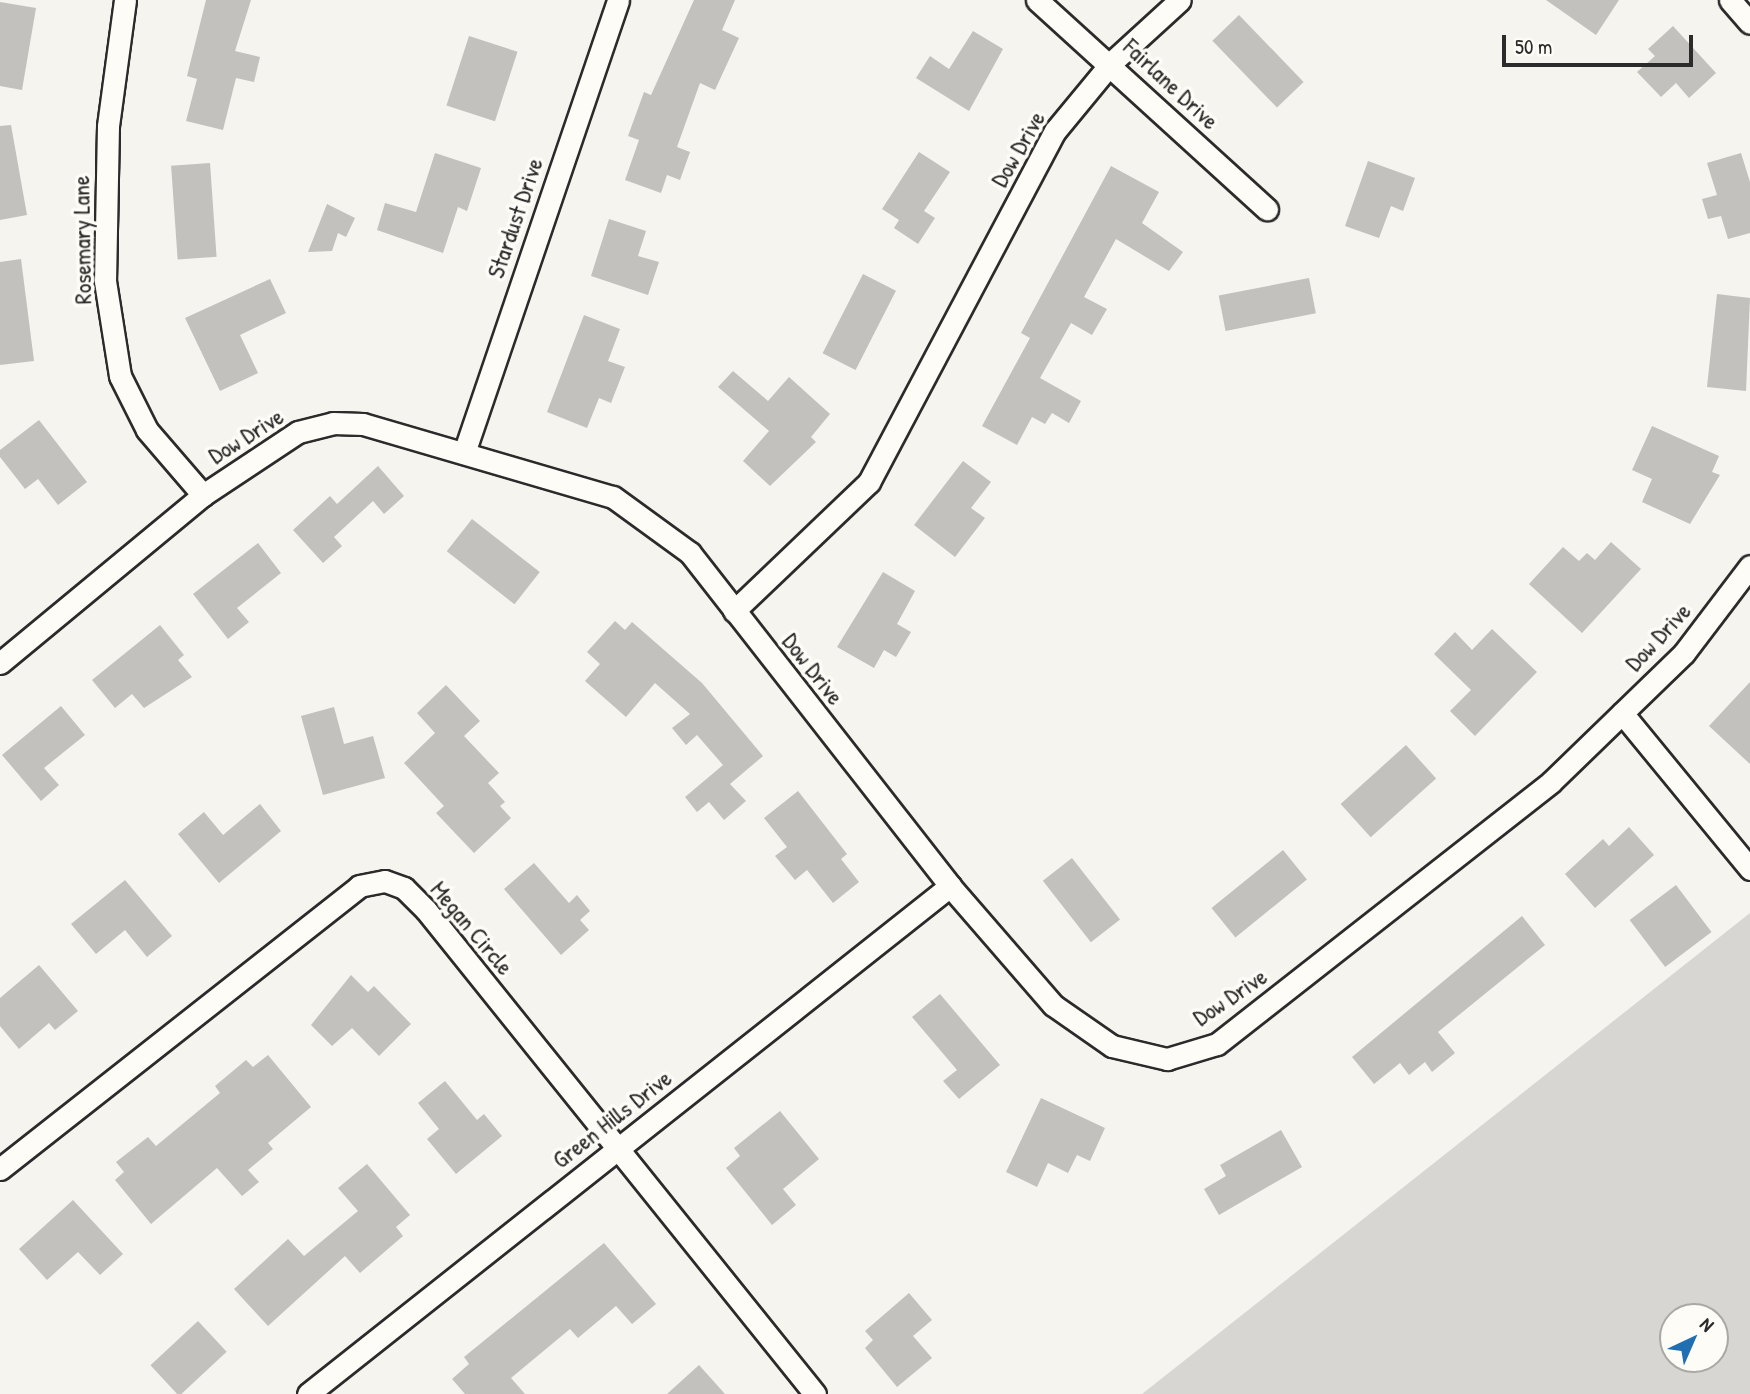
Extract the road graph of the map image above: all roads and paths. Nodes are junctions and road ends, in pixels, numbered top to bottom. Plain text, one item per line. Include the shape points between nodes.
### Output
1 (125, 0) edge
2 (618, 0) edge
3 (1037, 0) edge
4 (1180, 0) edge
5 (1730, 0) edge
6 (1750, 23) edge
7 (1111, 63) junction
8 (1267, 209) dead end
9 (464, 453) junction
10 (203, 495) junction
11 (1750, 566) edge
12 (734, 611) junction
13 (0, 663) edge
14 (1622, 713) junction
15 (1750, 869) edge
16 (950, 886) junction
17 (618, 1147) junction
18 (0, 1169) edge
19 (307, 1394) edge
20 (815, 1394) edge

1 - 10 street, Rosemary Lane via 107,126 105,281 120,376 147,430
2 - 9 street, Stardust Drive
3 - 7 street, Fairlane Drive
4 - 7 street, Dow Drive
5 - 6 street
7 - 8 street, Fairlane Drive
7 - 12 street, Dow Drive via 1055,131 869,482
9 - 10 street, Dow Drive via 363,424 333,423 298,432
9 - 12 street, Dow Drive via 613,497 690,553
10 - 13 street, Dow Drive
11 - 14 street, Dow Drive via 1684,653
12 - 16 street, Dow Drive
14 - 15 street
14 - 16 street, Dow Drive via 1551,782 1262,1010 1217,1044 1167,1059 1112,1046 1053,1004
16 - 17 street, Green Hills Drive
17 - 18 street, Megan Circle via 426,910 404,888 385,881 359,886
17 - 19 street, Green Hills Drive
17 - 20 street, Megan Circle

